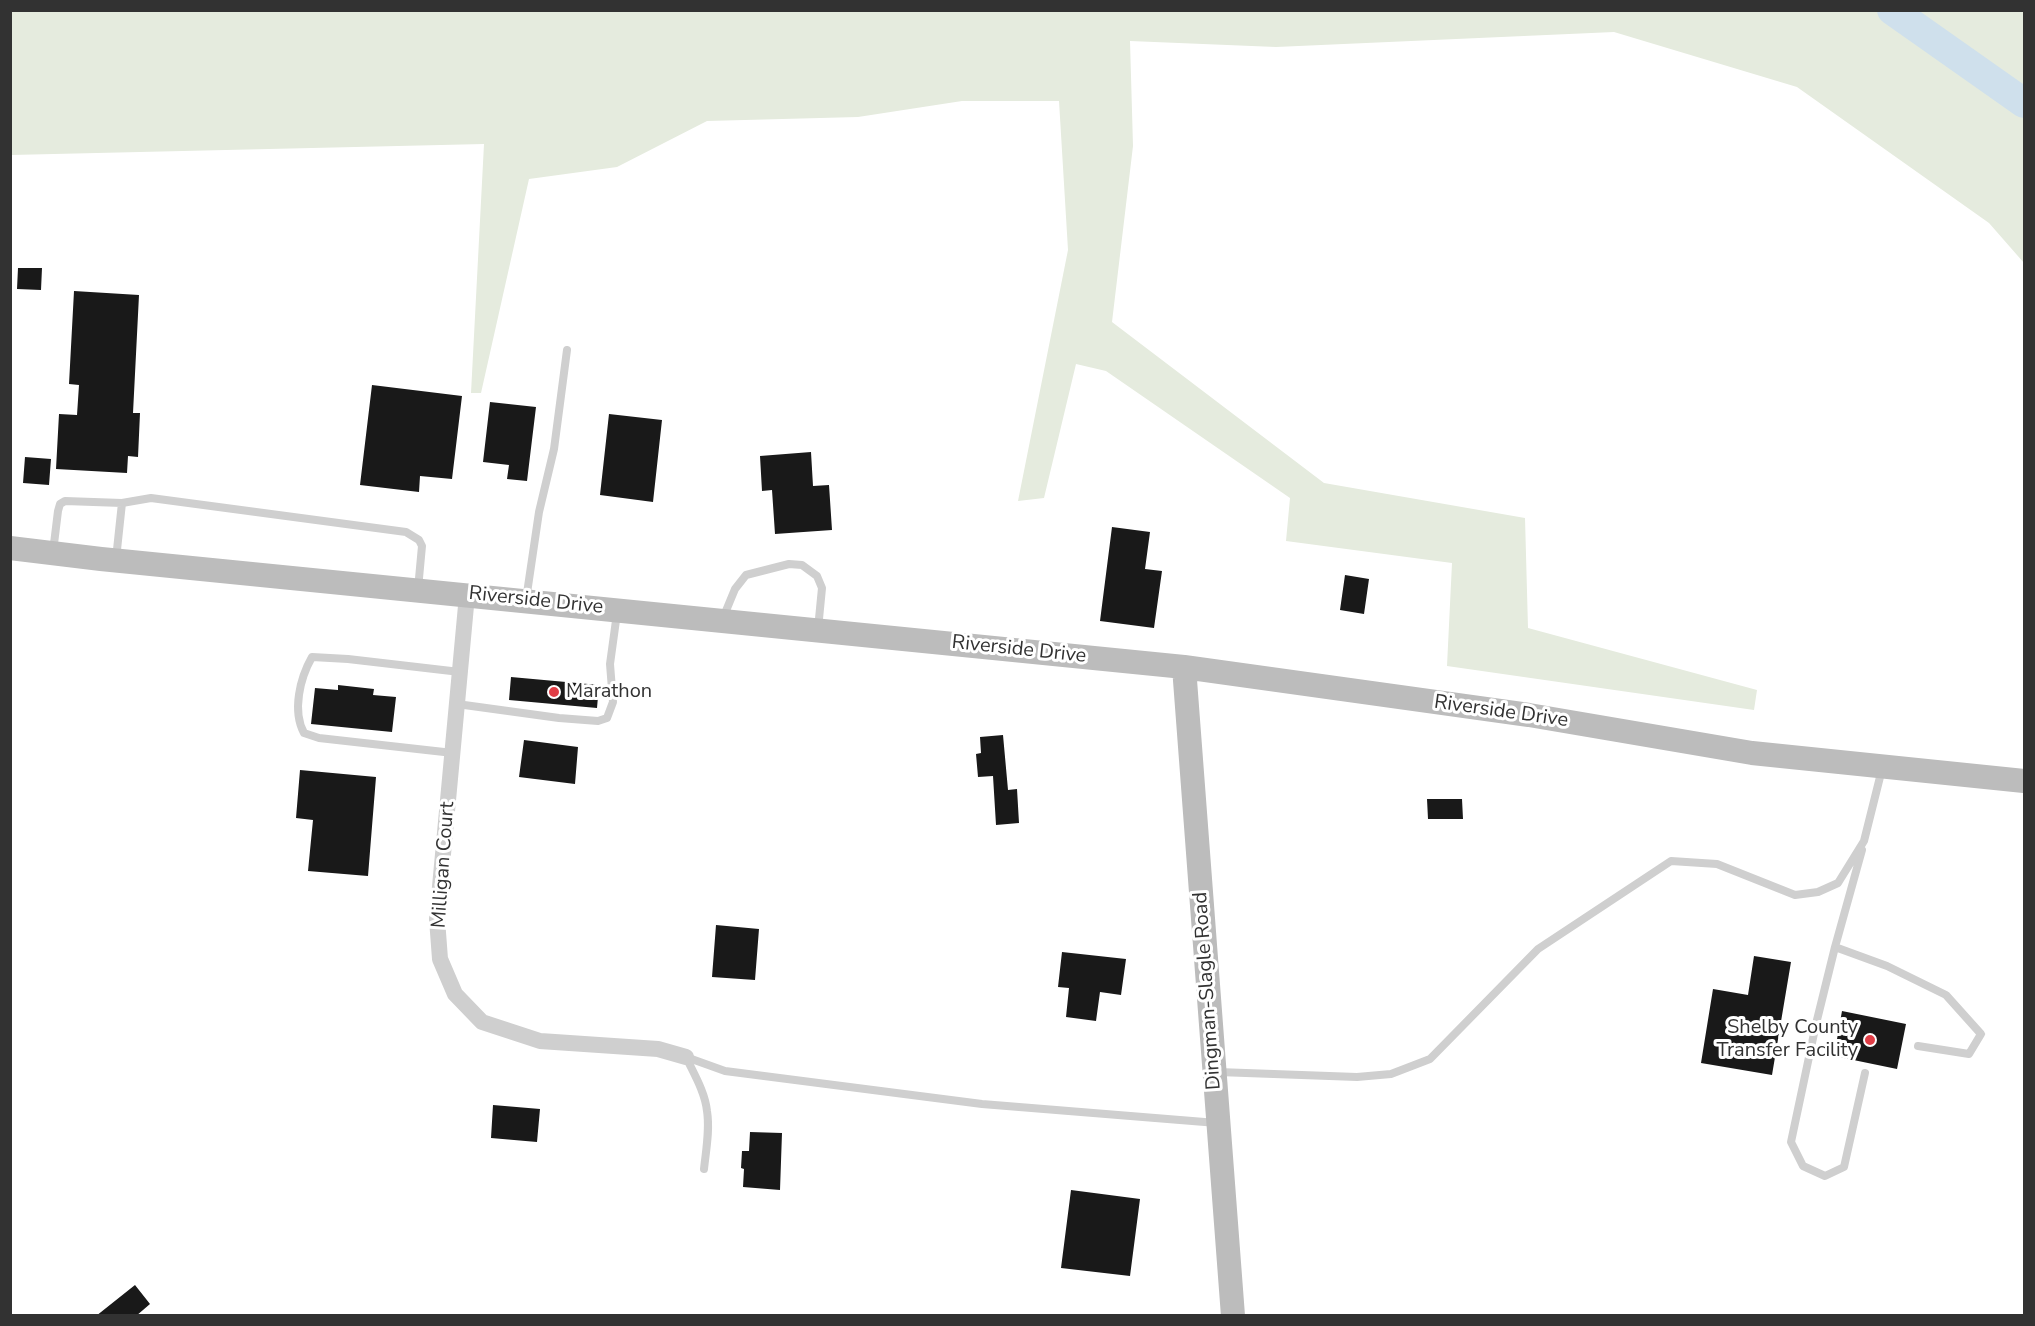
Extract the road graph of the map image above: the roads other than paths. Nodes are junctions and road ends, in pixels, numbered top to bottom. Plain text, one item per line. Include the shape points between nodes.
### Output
1 (567, 350) dead end
2 (122, 503) junction
3 (10, 548) edge
4 (53, 553) junction
5 (116, 560) junction
6 (418, 590) junction
7 (467, 594) junction
8 (526, 600) junction
9 (618, 610) junction
10 (722, 620) junction
11 (818, 629) junction
12 (1184, 667) junction
13 (460, 672) junction
14 (457, 704) junction
15 (453, 753) junction
16 (1882, 766) junction
17 (2025, 781) edge
18 (1864, 841) junction
19 (1835, 947) junction
20 (1918, 1046) dead end
21 (686, 1057) junction
22 (1213, 1071) junction
23 (1865, 1073) dead end
24 (1217, 1123) junction
25 (704, 1168) dead end
26 (1233, 1316) edge

1 - 8 lane via 554,449 539,512
2 - 4 lane via 70,500 60,504
2 - 5 lane
2 - 6 lane via 151,498 406,532 422,546
3 - 4 main road, Riverside Drive
4 - 5 main road, Riverside Drive
5 - 6 main road, Riverside Drive
6 - 7 main road, Riverside Drive
7 - 8 main road, Riverside Drive
7 - 13 street, Milligan Court
8 - 9 main road, Riverside Drive
9 - 10 main road, Riverside Drive
9 - 14 lane via 610,664 613,702 607,718 559,718
10 - 11 main road, Riverside Drive
10 - 11 lane via 735,589 746,575 789,564 802,565 817,576 822,588
11 - 12 main road, Riverside Drive
12 - 16 main road, Riverside Drive via 1529,715 1752,753
12 - 22 main road, Dingman-Slagle Road
13 - 14 street, Milligan Court
13 - 15 lane via 312,657 298,704 298,723 304,734
14 - 15 street, Milligan Court
15 - 21 street, Milligan Court via 437,919 440,959 455,994 482,1022 540,1041 658,1049
16 - 17 main road, Riverside Drive
16 - 18 lane
18 - 19 lane
18 - 22 lane via 1838,883 1818,892 1795,895 1717,864 1671,861 1538,949 1430,1059 1391,1074 1357,1077
19 - 20 lane via 1887,966 1946,995 1981,1034 1970,1054
19 - 23 lane via 1791,1143 1803,1166 1825,1176 1844,1167
21 - 24 lane via 725,1071 982,1104
21 - 25 lane via 707,1108
22 - 24 main road, Dingman-Slagle Road
24 - 26 main road, Dingman-Slagle Road

